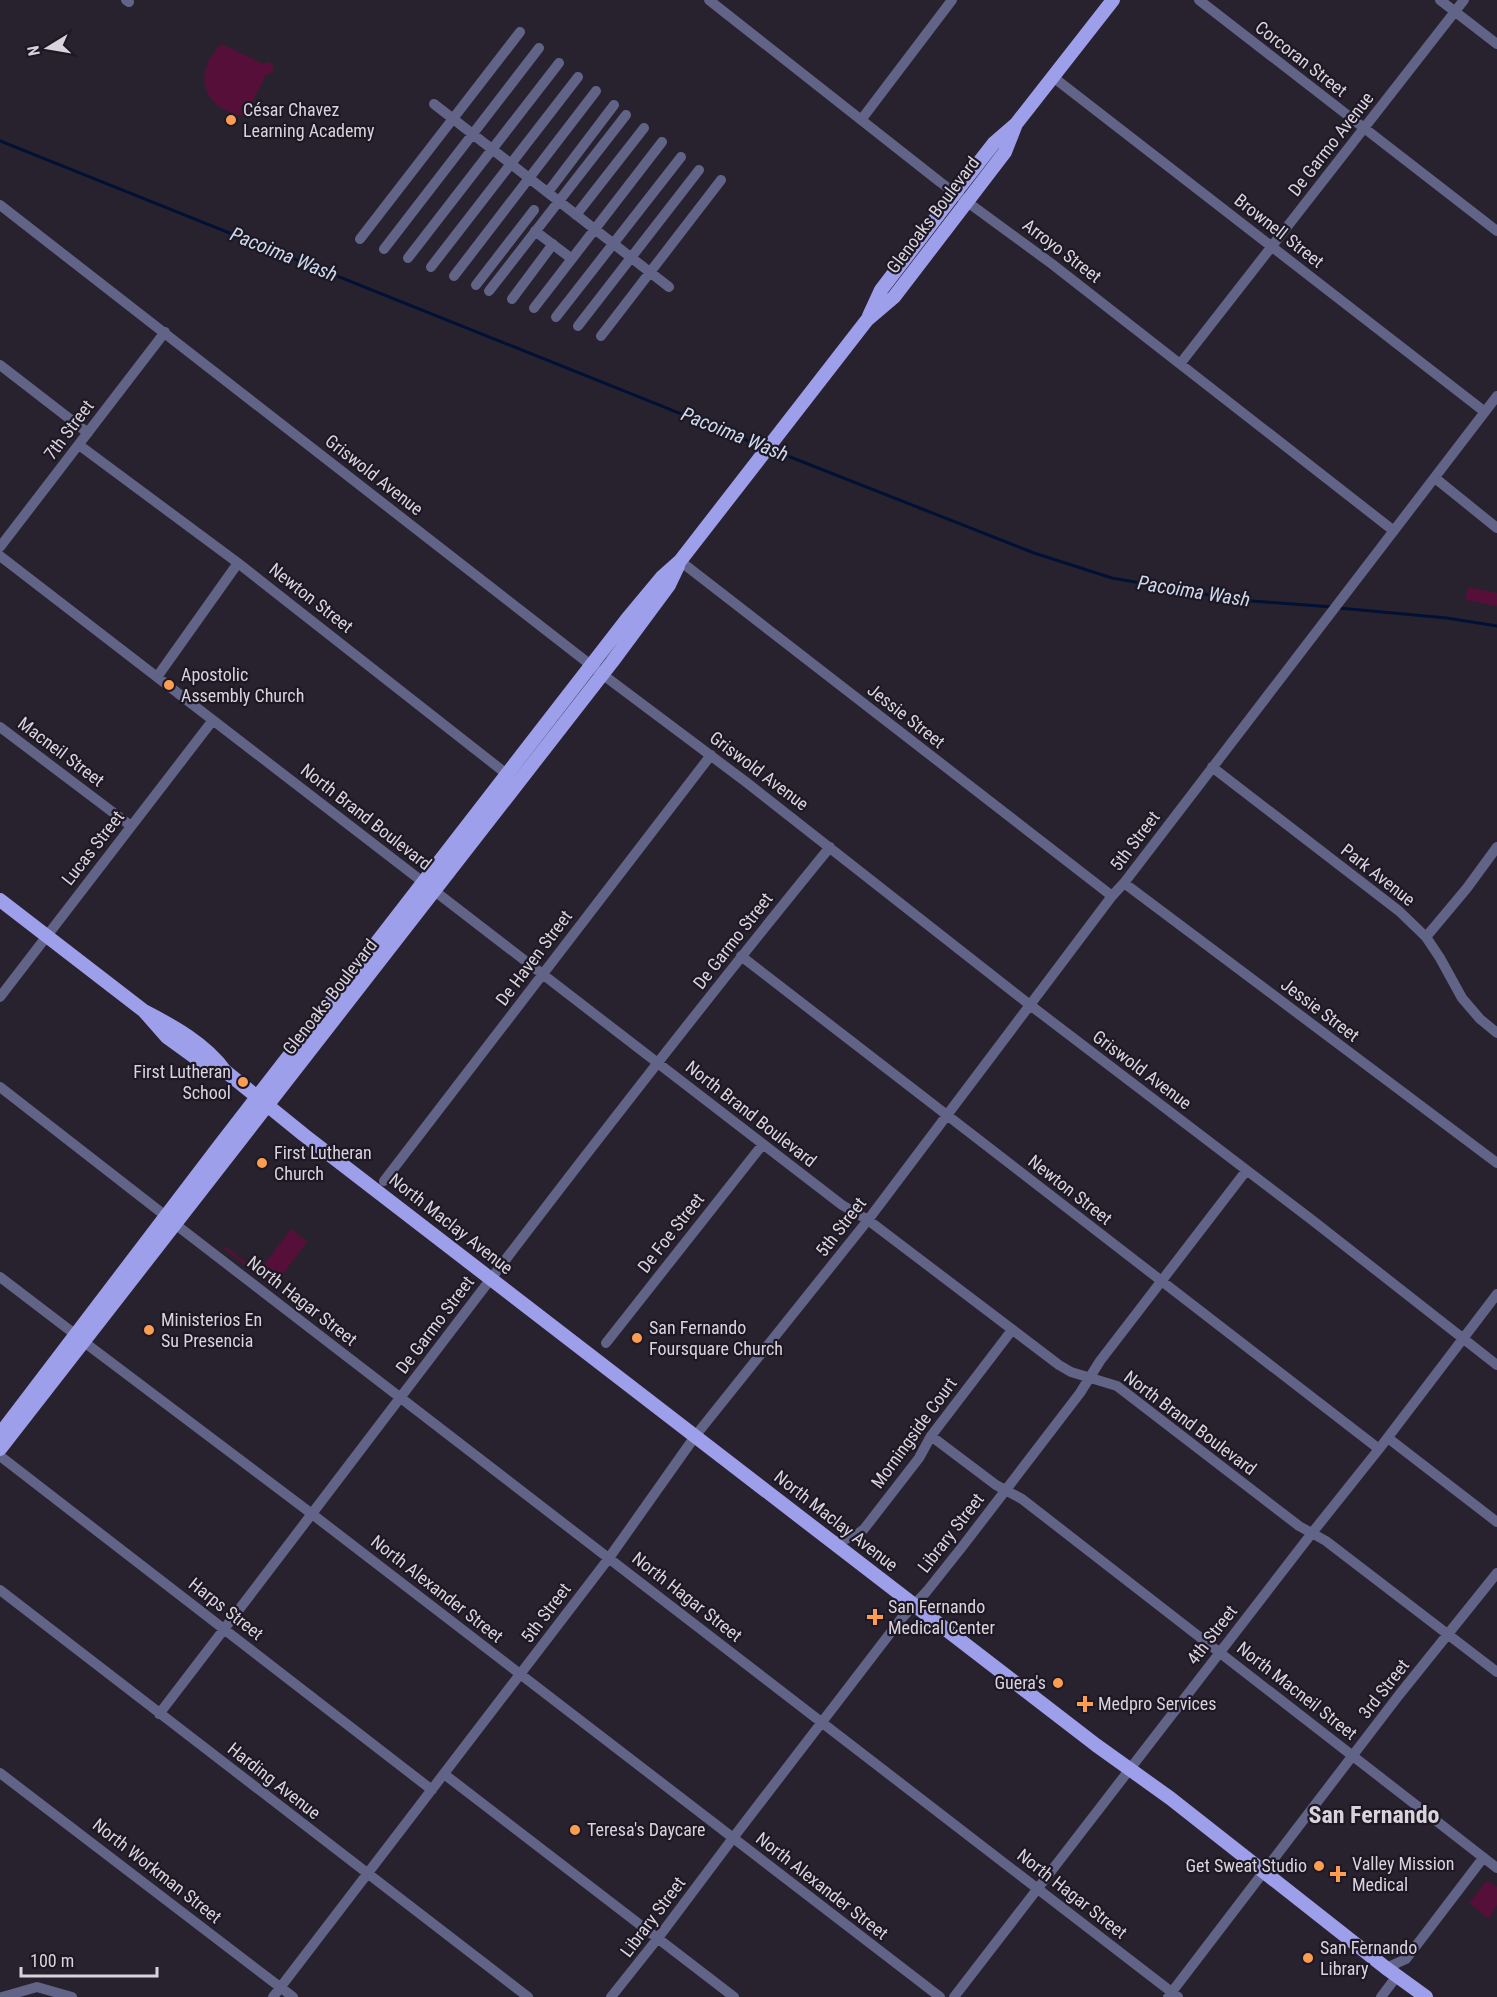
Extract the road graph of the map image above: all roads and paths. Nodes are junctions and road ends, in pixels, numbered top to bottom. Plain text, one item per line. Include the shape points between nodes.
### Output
1 (709, 0) edge
2 (952, 0) edge
3 (1113, 0) edge
4 (1199, 0) edge
5 (1440, 0) edge
6 (1464, 0) edge
7 (1455, 11) junction
8 (520, 32) dead end
9 (1497, 44) edge
10 (539, 48) dead end
11 (559, 63) dead end
12 (578, 77) dead end
13 (1053, 77) junction
14 (596, 91) dead end
15 (434, 104) dead end
16 (614, 105) dead end
17 (626, 115) dead end
18 (453, 119) junction
19 (861, 120) junction
20 (1016, 124) junction
21 (644, 128) dead end
22 (1364, 129) junction
23 (473, 134) junction
24 (662, 142) dead end
25 (492, 149) junction
26 (681, 157) dead end
27 (511, 164) junction
28 (699, 170) dead end
29 (529, 178) junction
30 (721, 180) dead end
31 (548, 192) junction
32 (955, 193) junction
33 (558, 201) junction
34 (967, 202) junction
35 (0, 205) edge
36 (534, 210) dead end
37 (576, 215) junction
38 (595, 229) junction
39 (535, 231) junction
40 (1497, 231) edge
41 (360, 239) dead end
42 (553, 244) junction
43 (614, 244) junction
44 (1272, 246) junction
45 (384, 249) dead end
46 (408, 258) dead end
47 (632, 258) junction
48 (572, 259) junction
49 (431, 267) dead end
50 (650, 272) junction
51 (453, 276) dead end
52 (476, 285) dead end
53 (669, 287) dead end
54 (489, 291) dead end
55 (512, 299) dead end
56 (534, 308) dead end
57 (556, 317) dead end
58 (867, 320) junction
59 (578, 326) dead end
60 (165, 332) junction
61 (601, 336) dead end
62 (1180, 364) junction
63 (0, 365) edge
64 (1497, 396) edge
65 (1485, 412) junction
66 (88, 433) junction
67 (79, 445) junction
68 (1435, 478) junction
69 (1497, 528) edge
70 (1394, 531) junction
71 (0, 548) edge
72 (0, 556) edge
73 (680, 561) junction
74 (238, 563) junction
75 (597, 670) junction
76 (157, 677) junction
77 (213, 720) junction
78 (0, 727) edge
79 (711, 755) junction
80 (1212, 767) junction
81 (513, 778) junction
82 (131, 826) junction
83 (830, 847) junction
84 (1497, 847) edge
85 (1124, 883) junction
86 (429, 887) junction
87 (1112, 896) junction
88 (0, 900) edge
89 (47, 936) junction
90 (1426, 937) junction
91 (741, 956) junction
92 (543, 974) junction
93 (0, 997) edge
94 (1030, 1005) junction
95 (1497, 1033) edge
96 (658, 1063) junction
97 (0, 1087) edge
98 (258, 1096) junction
99 (268, 1106) junction
100 (947, 1116) junction
101 (763, 1144) junction
102 (1497, 1163) edge
103 (1246, 1171) junction
104 (384, 1181) dead end
105 (171, 1220) junction
106 (868, 1220) junction
107 (0, 1277) edge
108 (492, 1279) junction
109 (1161, 1282) junction
110 (1497, 1294) edge
111 (1012, 1330) junction
112 (80, 1338) junction
113 (1462, 1338) junction
114 (606, 1343) dead end
115 (1497, 1365) edge
116 (1090, 1377) junction
117 (401, 1398) junction
118 (0, 1434) edge
119 (696, 1435) junction
120 (931, 1436) junction
121 (1388, 1438) junction
122 (0, 1449) edge
123 (1379, 1449) junction
124 (0, 1456) edge
125 (1005, 1491) junction
126 (312, 1514) junction
127 (1497, 1522) edge
128 (1312, 1533) junction
129 (833, 1543) junction
130 (609, 1558) junction
131 (1497, 1573) edge
132 (0, 1590) edge
133 (914, 1605) junction
134 (225, 1629) junction
135 (1449, 1635) junction
136 (1220, 1652) junction
137 (1497, 1672) edge
138 (520, 1674) junction
139 (159, 1714) junction
140 (822, 1722) junction
141 (1353, 1755) junction
142 (1130, 1769) junction
143 (0, 1773) edge
144 (444, 1774) junction
145 (432, 1790) junction
146 (733, 1838) junction
147 (1484, 1858) junction
148 (1497, 1868) edge
149 (1264, 1871) junction
150 (368, 1874) junction
151 (1037, 1888) junction
152 (658, 1938) junction
153 (1391, 1972) junction
154 (281, 1987) junction
155 (1172, 1995) edge
156 (2, 1997) edge
157 (72, 1997) edge
158 (273, 1997) edge
159 (293, 1997) edge
160 (528, 1997) edge
161 (611, 1997) edge
162 (734, 1997) edge
163 (940, 1997) edge
164 (954, 1997) edge
165 (1381, 1997) edge
166 (1426, 1997) edge

1 - 19 street, Arroyo Street
2 - 19 street
3 - 13 main road, Glenoaks Boulevard
4 - 22 street, Corcoran Street
5 - 7 street
6 - 7 street, De Garmo Avenue
7 - 9 street
7 - 22 street, De Garmo Avenue
8 - 18 street
10 - 23 street
11 - 25 street
12 - 27 street
13 - 20 main road, Glenoaks Boulevard
13 - 44 street, Brownell Street
14 - 29 street
15 - 18 street
16 - 31 street
17 - 33 street
18 - 23 street
18 - 41 street
19 - 32 street, Arroyo Street
20 - 32 main road, Glenoaks Boulevard via 994,143
20 - 34 main road, Glenoaks Boulevard via 1005,152
21 - 37 street
22 - 40 street, Corcoran Street
22 - 44 street, De Garmo Avenue
23 - 25 street
23 - 45 street
24 - 38 street
25 - 27 street
25 - 46 street
26 - 43 street
27 - 29 street
27 - 49 street
28 - 47 street
29 - 31 street
29 - 51 street
30 - 50 street
31 - 33 street
32 - 34 street, Arroyo Street
32 - 58 main road, Glenoaks Boulevard via 881,291
33 - 37 street
33 - 39 street
34 - 58 main road, Glenoaks Boulevard via 894,297
34 - 62 street, Arroyo Street
35 - 60 street, Griswold Avenue
36 - 52 street
37 - 38 street
38 - 43 street
38 - 48 street
39 - 42 street
39 - 54 street
42 - 48 street
42 - 55 street
43 - 47 street
43 - 57 street
44 - 62 street, De Garmo Avenue
44 - 65 street, Brownell Street
47 - 50 street
47 - 59 street
48 - 56 street
50 - 53 street
50 - 61 street
58 - 73 main road, Glenoaks Boulevard
60 - 66 street, 7th Street
60 - 75 street, Griswold Avenue
62 - 70 street, Arroyo Street
63 - 66 street
64 - 65 street, 5th Street
65 - 68 street, 5th Street
66 - 67 street, 7th Street
67 - 71 street, 7th Street
67 - 74 street, Newton Street
68 - 69 street
68 - 70 street, 5th Street
70 - 80 street, 5th Street
72 - 76 street, North Brand Boulevard
73 - 75 main road, Glenoaks Boulevard via 662,577
73 - 87 street, Jessie Street
74 - 76 street
74 - 81 street, Newton Street
75 - 79 street, Griswold Avenue
75 - 81 main road, Glenoaks Boulevard
76 - 77 street, North Brand Boulevard
77 - 82 street, Lucas Street
77 - 86 street, North Brand Boulevard
78 - 82 street, Macneil Street
79 - 83 street, Griswold Avenue
79 - 92 street, De Haven Street
80 - 85 street, 5th Street
80 - 90 street, Park Avenue via 1399,911
81 - 86 main road, Glenoaks Boulevard
82 - 89 street, Lucas Street
83 - 91 street, De Garmo Street
83 - 94 street, Griswold Avenue
84 - 90 street
85 - 87 street, 5th Street
85 - 102 street, Jessie Street
86 - 92 street, North Brand Boulevard
86 - 98 main road, Glenoaks Boulevard
86 - 99 main road, Glenoaks Boulevard
87 - 94 street, 5th Street
88 - 89 main road, North Maclay Avenue
89 - 93 street, Lucas Street
89 - 98 main road, North Maclay Avenue via 144,1011 167,1037 207,1066 225,1071
90 - 95 street, Park Avenue via 1462,998
91 - 96 street, De Garmo Street
91 - 100 street, Newton Street
92 - 96 street, North Brand Boulevard
92 - 104 street, De Haven Street
94 - 100 street, 5th Street
94 - 103 street, Griswold Avenue
96 - 101 street, North Brand Boulevard
96 - 108 street, De Garmo Street
97 - 105 street, North Hagar Street
98 - 99 main road, North Maclay Avenue
98 - 105 main road, Glenoaks Boulevard
99 - 105 main road, Glenoaks Boulevard
99 - 108 main road, North Maclay Avenue
100 - 106 street, 5th Street
100 - 109 street, Newton Street
101 - 106 street, North Brand Boulevard via 842,1205
101 - 114 street, De Foe Street
103 - 109 street, Library Street
103 - 113 street, Griswold Avenue
105 - 112 main road, Glenoaks Boulevard
105 - 117 street, North Hagar Street
106 - 111 street, North Brand Boulevard
106 - 119 street, 5th Street
107 - 112 street, North Alexander Street
108 - 117 street, De Garmo Street
108 - 119 main road, North Maclay Avenue
109 - 116 street, Library Street
109 - 123 street, Newton Street
110 - 113 street, 4th Street
111 - 116 street, North Brand Boulevard via 1063,1368
111 - 120 street, Morningside Court
112 - 118 main road, Glenoaks Boulevard
112 - 122 main road, Glenoaks Boulevard
112 - 126 street, North Alexander Street
113 - 115 street, Griswold Avenue
113 - 121 street, 4th Street
116 - 125 street, Library Street
116 - 128 street, North Brand Boulevard via 1117,1386
117 - 126 street, De Garmo Street
117 - 130 street, North Hagar Street
119 - 129 main road, North Maclay Avenue
119 - 130 street, 5th Street
120 - 125 street, North Macneil Street
120 - 129 street, Morningside Court via 919,1458 864,1529
121 - 123 street, 4th Street
121 - 127 street
123 - 128 street, 4th Street
124 - 134 street, Harps Street
125 - 133 street, Library Street
125 - 136 street, North Macneil Street via 1022,1499
126 - 134 street, De Garmo Street
126 - 138 street, North Alexander Street
128 - 135 street, North Brand Boulevard
128 - 136 street, 4th Street
129 - 133 main road, North Maclay Avenue
130 - 138 street, 5th Street
130 - 140 street, North Hagar Street
131 - 135 street, 3rd Street
132 - 139 street, Harding Avenue
133 - 140 street, Library Street
133 - 142 main road, North Maclay Avenue
134 - 139 street, De Garmo Street
134 - 145 street, Harps Street
135 - 137 street, North Brand Boulevard
135 - 141 street, 3rd Street
136 - 141 street, North Macneil Street
136 - 142 street, 4th Street
138 - 144 street, 5th Street
138 - 146 street, North Alexander Street
139 - 150 street, Harding Avenue
140 - 146 street, Library Street
140 - 151 street, North Hagar Street
141 - 147 street, North Macneil Street
141 - 149 street, 3rd Street
142 - 149 main road, North Maclay Avenue
142 - 151 street, 4th Street
143 - 154 street, North Workman Street
144 - 145 street, 5th Street
144 - 152 street
145 - 150 street, 5th Street
146 - 152 street, Library Street
146 - 163 street, North Alexander Street
147 - 148 street, North Macneil Street
147 - 153 street via 1406,1959
149 - 153 main road, North Maclay Avenue
149 - 155 street, 3rd Street
150 - 154 street, 5th Street
150 - 160 street, Harding Avenue
151 - 155 street, North Hagar Street
151 - 164 street, 4th Street
152 - 161 street, Library Street
152 - 162 street
153 - 165 street
153 - 166 main road, North Maclay Avenue
154 - 158 street, 5th Street
154 - 159 street, North Workman Street
156 - 157 street via 37,1987

